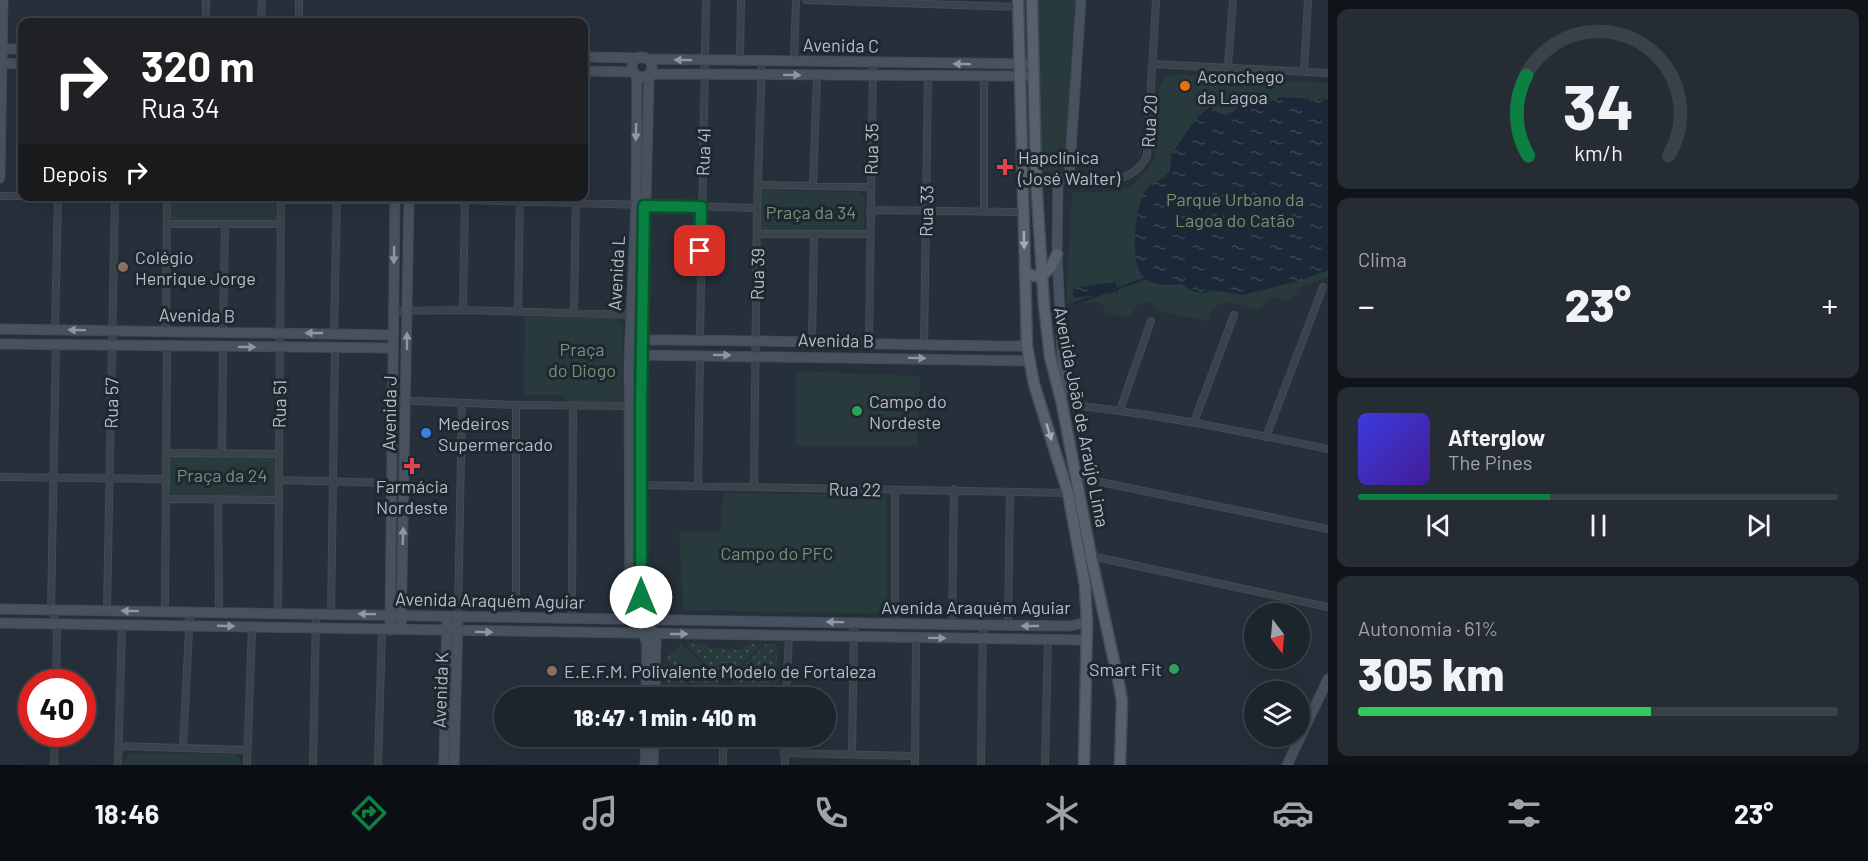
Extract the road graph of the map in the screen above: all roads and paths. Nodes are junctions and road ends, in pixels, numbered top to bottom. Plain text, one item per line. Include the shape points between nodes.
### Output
1 (3, 0) edge
2 (206, 0) edge
3 (262, 0) edge
4 (300, 0) edge
5 (706, 0) edge
6 (741, 0) edge
7 (796, 0) edge
8 (806, 0) edge
9 (1032, 0) edge
10 (1081, 0) edge
11 (1156, 0) edge
12 (1233, 0) edge
13 (1308, 0) edge
14 (1018, 3) edge
15 (207, 18) edge
16 (261, 18) edge
17 (299, 18) edge
18 (1, 49) edge
19 (18, 49) edge
20 (588, 57) edge
21 (644, 58) junction
22 (705, 60) junction
23 (762, 60) junction
24 (794, 60) junction
25 (740, 61) junction
26 (873, 62) junction
27 (1, 63) edge
28 (18, 64) edge
29 (1020, 64) junction
30 (1034, 64) junction
31 (1152, 64) junction
32 (1228, 66) junction
33 (1304, 71) junction
34 (588, 72) edge
35 (634, 73) junction
36 (1328, 73) edge
37 (649, 74) junction
38 (705, 75) junction
39 (761, 75) junction
40 (817, 76) junction
41 (873, 76) junction
42 (928, 76) junction
43 (1020, 76) junction
44 (1035, 76) junction
45 (984, 77) junction
46 (0, 178) edge
47 (1036, 178) junction
48 (1058, 178) junction
49 (1069, 179) junction
50 (759, 185) junction
51 (813, 186) junction
52 (870, 187) junction
53 (0, 196) edge
54 (18, 196) edge
55 (58, 201) edge
56 (115, 201) edge
57 (167, 201) edge
58 (280, 201) edge
59 (337, 201) edge
60 (395, 201) edge
61 (409, 201) edge
62 (465, 201) edge
63 (520, 201) edge
64 (539, 201) edge
65 (576, 201) edge
66 (576, 205) junction
67 (640, 206) junction
68 (701, 207) junction
69 (757, 208) junction
70 (870, 210) junction
71 (926, 210) junction
72 (984, 212) junction
73 (1024, 212) junction
74 (168, 224) junction
75 (225, 224) junction
76 (280, 224) junction
77 (758, 234) junction
78 (814, 234) junction
79 (869, 234) junction
80 (1056, 254) junction
81 (1025, 272) junction
82 (1042, 276) junction
83 (1323, 288) dead end
84 (1025, 304) junction
85 (1044, 305) junction
86 (407, 310) junction
87 (463, 310) junction
88 (394, 311) junction
89 (518, 311) junction
90 (574, 312) junction
91 (630, 315) junction
92 (642, 315) junction
93 (1234, 315) dead end
94 (1151, 321) dead end
95 (0, 328) edge
96 (55, 330) junction
97 (166, 330) junction
98 (111, 331) junction
99 (223, 332) junction
100 (280, 333) junction
101 (334, 333) junction
102 (394, 334) junction
103 (700, 339) junction
104 (642, 340) junction
105 (755, 340) junction
106 (812, 342) junction
107 (0, 344) edge
108 (56, 344) junction
109 (869, 344) junction
110 (112, 346) junction
111 (167, 346) junction
112 (223, 346) junction
113 (924, 346) junction
114 (1027, 346) junction
115 (280, 347) junction
116 (335, 348) junction
117 (393, 348) junction
118 (642, 355) junction
119 (700, 355) junction
120 (755, 355) junction
121 (1029, 361) junction
122 (393, 400) junction
123 (407, 401) junction
124 (462, 403) junction
125 (1062, 404) junction
126 (516, 405) junction
127 (573, 405) junction
128 (630, 405) junction
129 (641, 405) junction
130 (1120, 410) junction
131 (1194, 422) junction
132 (1266, 436) junction
133 (1328, 449) edge
134 (166, 453) junction
135 (222, 453) junction
136 (278, 454) junction
137 (0, 477) edge
138 (53, 477) junction
139 (1076, 477) junction
140 (110, 479) junction
141 (166, 479) junction
142 (278, 480) junction
143 (333, 481) junction
144 (1065, 481) junction
145 (392, 483) junction
146 (641, 485) junction
147 (698, 486) junction
148 (754, 487) junction
149 (954, 489) junction
150 (895, 490) junction
151 (1010, 492) junction
152 (1068, 493) junction
153 (166, 499) junction
154 (218, 499) junction
155 (279, 500) junction
156 (1328, 530) edge
157 (1091, 556) junction
158 (1328, 607) edge
159 (0, 609) edge
160 (51, 609) junction
161 (107, 610) junction
162 (165, 611) junction
163 (190, 611) junction
164 (219, 612) junction
165 (278, 612) junction
166 (316, 614) junction
167 (331, 614) junction
168 (395, 615) junction
169 (447, 616) junction
170 (458, 616) junction
171 (516, 617) junction
172 (572, 618) junction
173 (630, 619) junction
174 (642, 620) junction
175 (726, 620) junction
176 (854, 622) junction
177 (1088, 622) junction
178 (0, 623) edge
179 (895, 623) junction
180 (57, 624) junction
181 (952, 624) junction
182 (122, 625) junction
183 (189, 625) junction
184 (983, 625) junction
185 (1008, 626) junction
186 (252, 627) junction
187 (316, 628) junction
188 (386, 630) junction
189 (401, 630) junction
190 (447, 632) junction
191 (458, 632) junction
192 (657, 634) junction
193 (726, 634) junction
194 (644, 635) junction
195 (789, 635) junction
196 (854, 636) junction
197 (916, 638) junction
198 (983, 639) junction
199 (1048, 640) junction
200 (1087, 640) junction
201 (56, 669) edge
202 (1328, 679) edge
203 (646, 687) edge
204 (655, 687) edge
205 (787, 687) edge
206 (118, 746) junction
207 (55, 747) edge
208 (183, 747) junction
209 (646, 747) edge
210 (654, 747) edge
211 (723, 747) edge
212 (784, 747) edge
213 (247, 750) junction
214 (784, 753) junction
215 (852, 754) junction
216 (915, 756) junction
217 (54, 765) edge
218 (118, 765) edge
219 (247, 765) edge
220 (313, 765) edge
221 (378, 765) edge
222 (444, 765) edge
223 (454, 765) edge
224 (645, 765) edge
225 (653, 765) edge
226 (723, 765) edge
227 (784, 765) edge
228 (915, 765) edge
229 (981, 765) edge
230 (1045, 765) edge
231 (1084, 765) edge
232 (1120, 765) edge
233 (1287, 765) edge

1 - 18 street
2 - 15 street
3 - 16 street
4 - 17 street
5 - 22 street, Rua 41
6 - 25 street
7 - 24 street
8 - 14 street
9 - 30 main road, Avenida João de Araújo Lima
10 - 49 street
11 - 31 street, Rua 20
12 - 32 street
13 - 33 street
14 - 29 main road, Avenida João de Araújo Lima
18 - 19 street
18 - 27 street
20 - 21 street, Avenida C
22 -> 21 street, Avenida C
21 - 35 street via 633,63
21 - 37 street via 652,67
22 - 25 street, Avenida C
22 - 38 street, Rua 41
23 - 24 street, Avenida C
23 - 25 street, Avenida C
23 - 39 street, Rua 39
24 - 26 street, Avenida C
29 -> 26 street, Avenida C
26 - 41 street, Rua 35
27 - 28 street
27 - 46 street
29 - 30 street, Avenida C
29 - 43 main road, Avenida João de Araújo Lima
30 - 44 main road, Avenida João de Araújo Lima
31 - 32 street
31 - 49 street, Rua 20 via 1148,156 1143,165 1136,173 1114,181
32 - 33 street
33 - 36 street
34 - 35 street
35 - 37 street via 643,77
35 -> 67 street, Avenida L
37 - 38 street, Avenida C
37 - 67 street, Avenida L
38 - 39 street, Avenida C
38 - 68 street, Rua 41
39 -> 40 street, Avenida C
39 - 50 street, Rua 39
40 - 41 street, Avenida C
40 - 51 street
41 - 42 street, Avenida C
41 - 52 street, Rua 35
42 - 45 street, Avenida C
42 - 71 street, Rua 33
43 - 44 street, Avenida C
43 - 45 street, Avenida C
43 - 73 main road, Avenida João de Araújo Lima
44 - 47 main road, Avenida João de Araújo Lima
45 - 72 street
47 - 48 street, Rua 20
47 - 82 main road, Avenida João de Araújo Lima
48 - 49 street, Rua 20
48 - 80 street
50 - 51 street
50 - 69 street, Rua 39
51 - 52 street
52 - 70 street, Rua 35
53 - 54 street
55 - 96 street
56 - 98 street, Rua 57
57 - 74 street
58 - 76 street, Rua 51
59 - 101 street
60 -> 88 street, Avenida J
61 - 86 street, Avenida J
62 - 87 street
63 - 89 street
64 - 66 street
65 - 66 street
66 - 67 street
66 - 90 street
67 - 68 street
67 - 91 street, Avenida L
67 - 92 street, Avenida L
68 - 69 street
68 - 103 street, Rua 41
69 - 77 street, Rua 39
70 - 71 street
70 - 79 street, Rua 35
71 - 72 street
71 - 113 street, Rua 33
72 - 73 street
73 -> 81 main road, Avenida João de Araújo Lima
74 - 75 street
74 - 97 street
75 - 76 street
75 - 99 street
76 - 100 street, Rua 51
77 - 78 street
77 - 105 street, Rua 39
78 - 79 street
78 - 106 street
79 - 109 street, Rua 35
80 - 82 main road
80 - 125 street
81 - 82 main road
81 - 84 main road, Avenida João de Araújo Lima
82 - 85 main road, Avenida João de Araújo Lima
83 - 132 street
84 - 85 main road via 1037,298
84 - 114 main road, Avenida João de Araújo Lima
85 - 125 main road, Avenida João de Araújo Lima via 1050,357
86 - 87 street
86 - 88 street
123 -> 86 street, Avenida J
87 - 89 street
88 - 102 street, Avenida J
89 - 90 street
90 - 91 street
91 - 92 street
91 - 128 street, Avenida L
92 - 104 street, Avenida L
93 - 131 street
94 - 130 street
95 - 96 street, Avenida B
98 -> 96 street, Avenida B
97 - 98 street, Avenida B
97 - 99 street, Avenida B
98 - 110 street, Rua 57
99 - 100 street, Avenida B
101 -> 100 street, Avenida B
100 - 115 street, Rua 51
101 - 102 street, Avenida B
102 - 117 street, Avenida J
103 - 104 street, Avenida B
103 - 105 street, Avenida B
104 - 118 street, Avenida L
105 - 106 street, Avenida B
105 - 120 street, Rua 39
106 - 109 street, Avenida B
107 - 108 street, Avenida B
108 - 110 street, Avenida B
108 - 138 street
109 - 113 street, Avenida B
110 - 111 street, Avenida B
110 - 140 street, Rua 57
111 - 112 street, Avenida B
111 - 134 street
112 -> 115 street, Avenida B
112 - 135 street
113 - 114 street, Avenida B
114 - 121 main road, Avenida João de Araújo Lima
115 - 116 street, Avenida B
115 - 136 street, Rua 51
116 - 117 street, Avenida B
116 - 143 street
117 - 122 street, Avenida J
118 - 119 street, Avenida B
118 - 129 street, Avenida L
119 -> 120 street, Avenida B
119 - 147 street
120 -> 121 street, Avenida B
120 - 148 street, Rua 39
121 -> 144 main road, Avenida João de Araújo Lima
122 - 123 street
122 - 145 street, Avenida J
123 - 124 street
168 -> 123 street, Avenida J
124 - 126 street
124 - 170 street
125 - 130 street
125 - 139 main road, Avenida João de Araújo Lima
126 - 127 street
126 - 171 street
127 - 128 street
127 - 172 street
128 - 129 street
128 - 173 street, Avenida L
129 - 146 street, Avenida L
130 - 131 street
131 - 132 street
132 - 133 street
134 - 135 street
134 - 141 street
135 - 136 street
136 - 142 street, Rua 51
137 - 138 street
138 - 140 street
138 - 160 street
139 - 144 street
139 - 156 street
139 - 157 main road, Avenida João de Araújo Lima
140 - 141 street
140 - 161 street, Rua 57
141 - 153 street
142 - 143 street
142 - 155 street, Rua 51
143 - 145 street
143 - 167 street
144 - 152 main road, Avenida João de Araújo Lima
145 - 168 street, Avenida J
146 - 147 street, Rua 22
146 - 174 street, Avenida L
147 - 148 street, Rua 22
148 - 150 street, Rua 22
149 - 150 street, Rua 22
149 - 151 street, Rua 22
149 - 181 street
150 - 179 street
151 - 152 street, Rua 22
151 - 185 street
152 - 177 main road, Avenida João de Araújo Lima
153 - 154 street
153 - 162 street
154 - 155 street
154 - 164 street
155 - 165 street, Rua 51
157 - 158 street
157 - 232 main road, Avenida João de Araújo Lima via 1122,701
159 - 160 street, Avenida Araquém Aguiar
160 - 161 street, Avenida Araquém Aguiar
160 - 180 street
162 -> 161 street, Avenida Araquém Aguiar
162 - 163 street, Avenida Araquém Aguiar
163 - 164 street, Avenida Araquém Aguiar
163 - 183 street
164 - 165 street, Avenida Araquém Aguiar
165 - 166 street, Avenida Araquém Aguiar
166 - 167 street, Avenida Araquém Aguiar
166 - 187 street
168 -> 167 street, Avenida Araquém Aguiar
168 - 169 street, Avenida Araquém Aguiar
168 - 188 street, Avenida J
168 - 189 street, Avenida J
169 - 170 street, Avenida Araquém Aguiar
169 - 190 street, Avenida K
170 - 171 street, Avenida Araquém Aguiar
170 - 191 street, Avenida K
171 - 172 street, Avenida Araquém Aguiar
172 - 173 street, Avenida Araquém Aguiar
173 - 174 street, Avenida Araquém Aguiar
173 - 194 street
174 - 175 street, Avenida Araquém Aguiar
174 - 192 street
176 -> 175 street, Avenida Araquém Aguiar
175 - 193 street
176 - 179 street, Avenida Araquém Aguiar
176 - 196 street
177 -> 185 street, Avenida Araquém Aguiar via 1071,626
177 - 200 main road, Avenida João de Araújo Lima
178 - 180 street, Avenida Araquém Aguiar
179 - 181 street, Avenida Araquém Aguiar
180 - 182 street, Avenida Araquém Aguiar
180 - 201 street
181 - 184 street, Avenida Araquém Aguiar
182 - 183 street, Avenida Araquém Aguiar
182 - 206 street
183 -> 186 street, Avenida Araquém Aguiar
183 - 208 street
184 - 185 street, Avenida Araquém Aguiar
184 - 198 street
186 - 187 street, Avenida Araquém Aguiar
186 - 213 street
187 - 188 street, Avenida Araquém Aguiar
187 - 220 street
188 - 189 street, Avenida Araquém Aguiar
188 - 221 street
189 - 190 street, Avenida Araquém Aguiar
190 - 191 street, Avenida Araquém Aguiar
190 - 222 street, Avenida K
191 -> 194 street, Avenida Araquém Aguiar
191 - 223 street, Avenida K
192 -> 193 street, Avenida Araquém Aguiar
192 - 194 street, Avenida Araquém Aguiar
192 - 204 street
193 - 195 street, Avenida Araquém Aguiar
194 - 203 street
195 - 196 street, Avenida Araquém Aguiar
195 - 205 street
196 - 197 street, Avenida Araquém Aguiar
196 - 215 street
197 -> 198 street, Avenida Araquém Aguiar
197 - 216 street
198 - 199 street, Avenida Araquém Aguiar
198 - 229 street
199 - 200 street, Avenida Araquém Aguiar
199 - 230 street
200 - 231 main road, Avenida João de Araújo Lima
202 - 233 street
206 - 208 street
206 - 218 street
207 - 217 street
208 - 213 street
209 - 224 street
210 - 225 street
211 - 226 street
212 - 214 street
213 - 219 street
214 - 215 street
214 - 227 street
215 - 216 street
216 - 228 street

